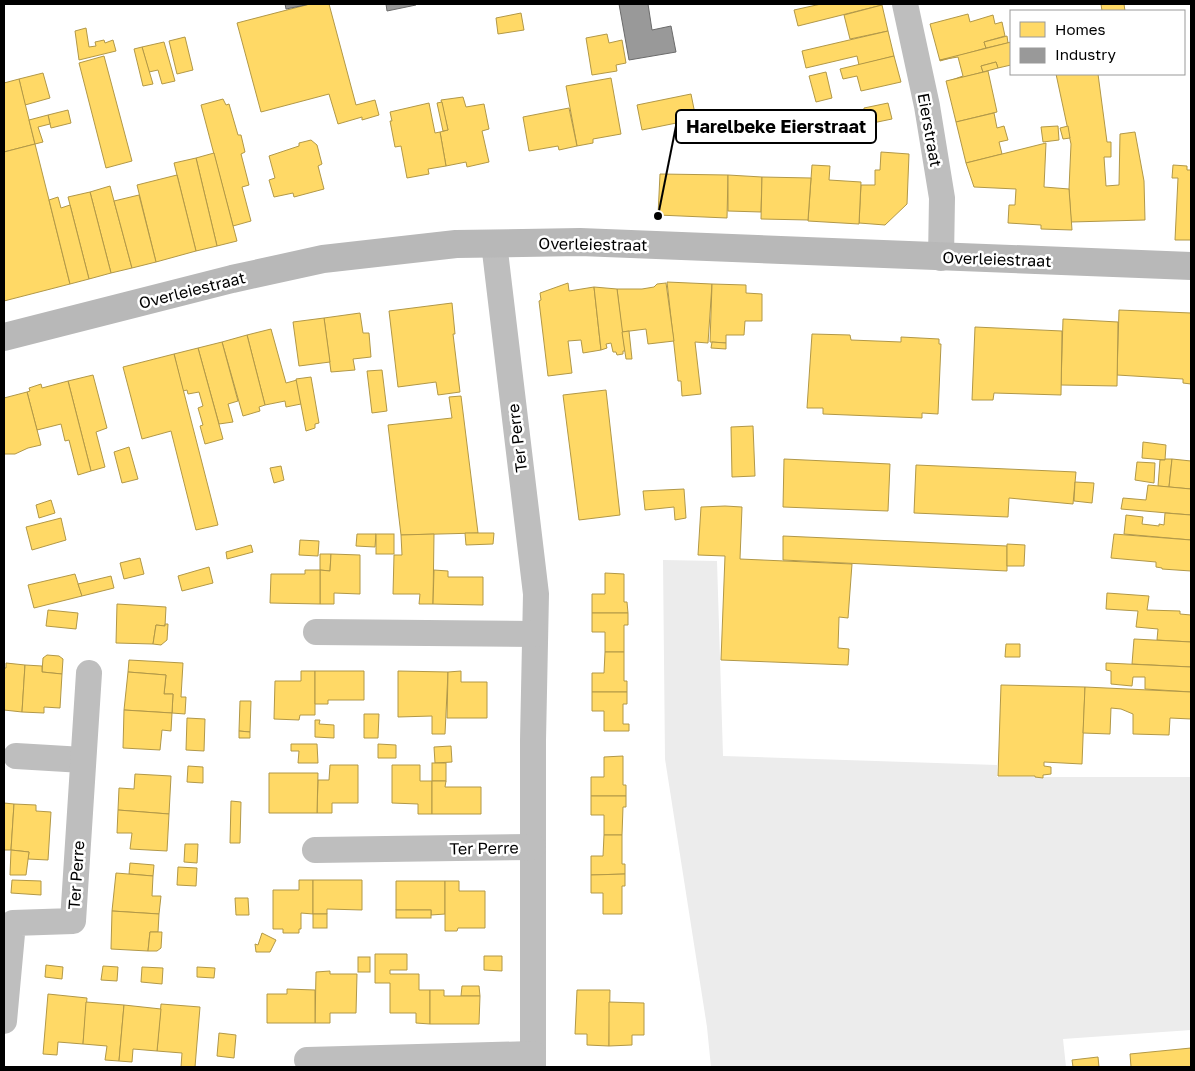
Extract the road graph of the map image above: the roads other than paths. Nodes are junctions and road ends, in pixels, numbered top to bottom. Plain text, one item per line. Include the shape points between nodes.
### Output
1 (905, 4) edge
2 (494, 244) junction
3 (941, 258) junction
4 (1191, 266) edge
5 (4, 337) edge
6 (316, 632) dead end
7 (535, 634) junction
8 (89, 673) dead end
9 (16, 756) dead end
10 (83, 760) junction
11 (533, 847) junction
12 (315, 850) dead end
13 (4, 1021) edge
14 (307, 1060) dead end
15 (533, 1061) edge

1 - 3 street, Eierstraat via 927,106 942,198
2 - 3 main road, Overleiestraat via 580,242
2 - 5 main road, Overleiestraat via 456,244 322,259
2 - 7 street, Ter Perre via 536,594
3 - 4 main road, Overleiestraat
6 - 7 street
7 - 11 street, Ter Perre
8 - 10 street, Ter Perre
9 - 10 street
10 - 13 street, Ter Perre via 73,921 13,923
11 - 12 street, Ter Perre
11 - 15 street, Ter Perre
14 - 15 street, Ter Perre

